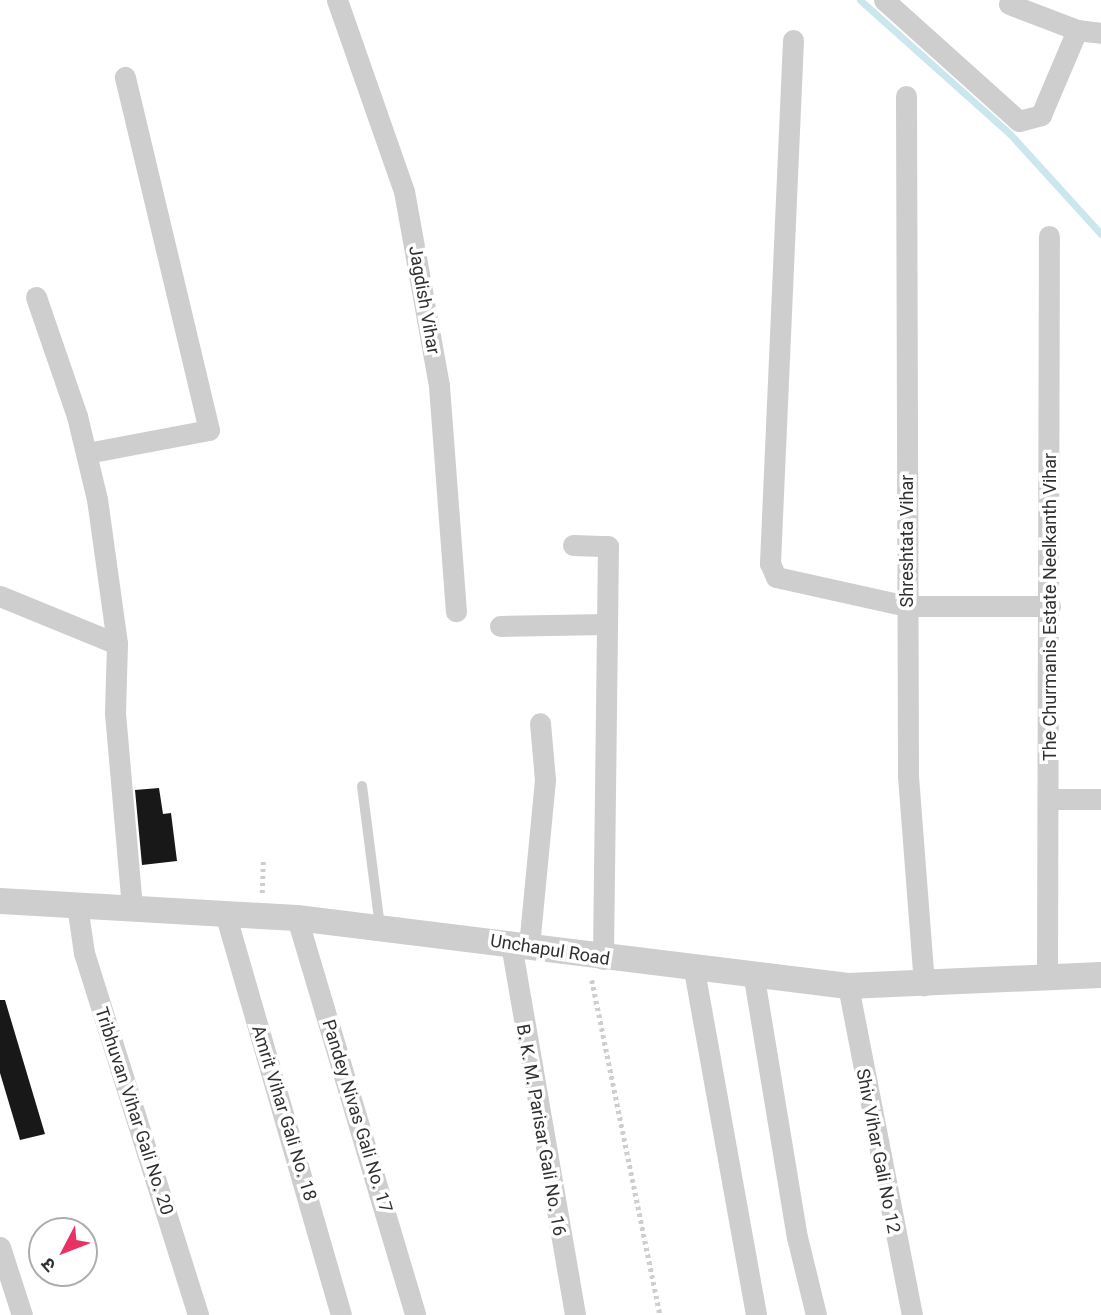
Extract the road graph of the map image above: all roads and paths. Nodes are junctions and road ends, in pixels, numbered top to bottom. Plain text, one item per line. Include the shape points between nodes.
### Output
1 (337, 0) edge
2 (884, 0) edge
3 (1009, 4) dead end
4 (1077, 30) junction
5 (1101, 33) edge
6 (793, 40) dead end
7 (125, 77) dead end
8 (906, 96) dead end
9 (1049, 236) dead end
10 (36, 297) dead end
11 (87, 453) junction
12 (573, 545) dead end
13 (0, 596) edge
14 (907, 606) junction
15 (1050, 607) junction
16 (456, 611) dead end
17 (607, 624) junction
18 (500, 626) dead end
19 (117, 644) junction
20 (540, 723) dead end
21 (362, 786) dead end
22 (1050, 799) junction
23 (1101, 799) edge
24 (263, 858) dead end
25 (0, 901) edge
26 (77, 905) junction
27 (132, 907) junction
28 (225, 912) junction
29 (261, 915) junction
30 (296, 918) junction
31 (380, 926) junction
32 (520, 945) junction
33 (595, 958) junction
34 (694, 970) junction
35 (1101, 975) edge
36 (1048, 977) junction
37 (754, 978) junction
38 (924, 985) junction
39 (848, 986) junction
40 (0, 1247) edge
41 (22, 1315) edge
42 (198, 1315) edge
43 (341, 1315) edge
44 (415, 1315) edge
45 (575, 1315) edge
46 (660, 1315) edge
47 (756, 1315) edge
48 (816, 1315) edge
49 (912, 1315) edge

1 - 16 street, Jagdish Vihar via 404,191 439,386
2 - 4 street via 1019,121 1041,114
3 - 4 street
4 - 5 street
6 - 14 street via 770,563 776,577 789,584
7 - 11 street via 209,430
8 - 14 street, Shreshtata Vihar
9 - 15 street, The Churmanis Estate Neelkanth Vihar
10 - 11 street
11 - 19 street
12 - 17 street via 608,546
13 - 19 street
14 - 15 street
14 - 38 street, Shreshtata Vihar via 908,776
15 - 22 street, The Churmanis Estate Neelkanth Vihar
17 - 18 street
17 - 33 street
19 - 27 street via 115,713
20 - 32 street, B. K. M. Parisar Gali No. 16 via 545,780
21 - 31 lane
22 - 23 street
22 - 36 street, The Churmanis Estate Neelkanth Vihar
24 - 29 path
25 - 26 street, Unchapul Road
26 - 27 street, Unchapul Road
26 - 42 street, Tribhuvan Vihar Gali No. 20 via 84,953
27 - 28 street, Unchapul Road
28 - 29 street, Unchapul Road
28 - 43 street, Amrit Vihar Gali No. 18
29 - 30 street, Unchapul Road
30 - 31 street, Unchapul Road
30 - 44 street, Pandey Nivas Gali No. 17
31 - 32 street, Unchapul Road
32 - 33 street, Unchapul Road
32 - 45 street, B. K. M. Parisar Gali No. 16
33 - 34 street, Unchapul Road
33 - 46 path
34 - 37 street, Unchapul Road
34 - 47 street
35 - 36 street, Unchapul Road
36 - 38 street, Unchapul Road
37 - 39 street, Unchapul Road
37 - 48 street via 797,1237
38 - 39 street, Unchapul Road
39 - 49 street, Shiv Vihar Gali No 12
40 - 41 street

